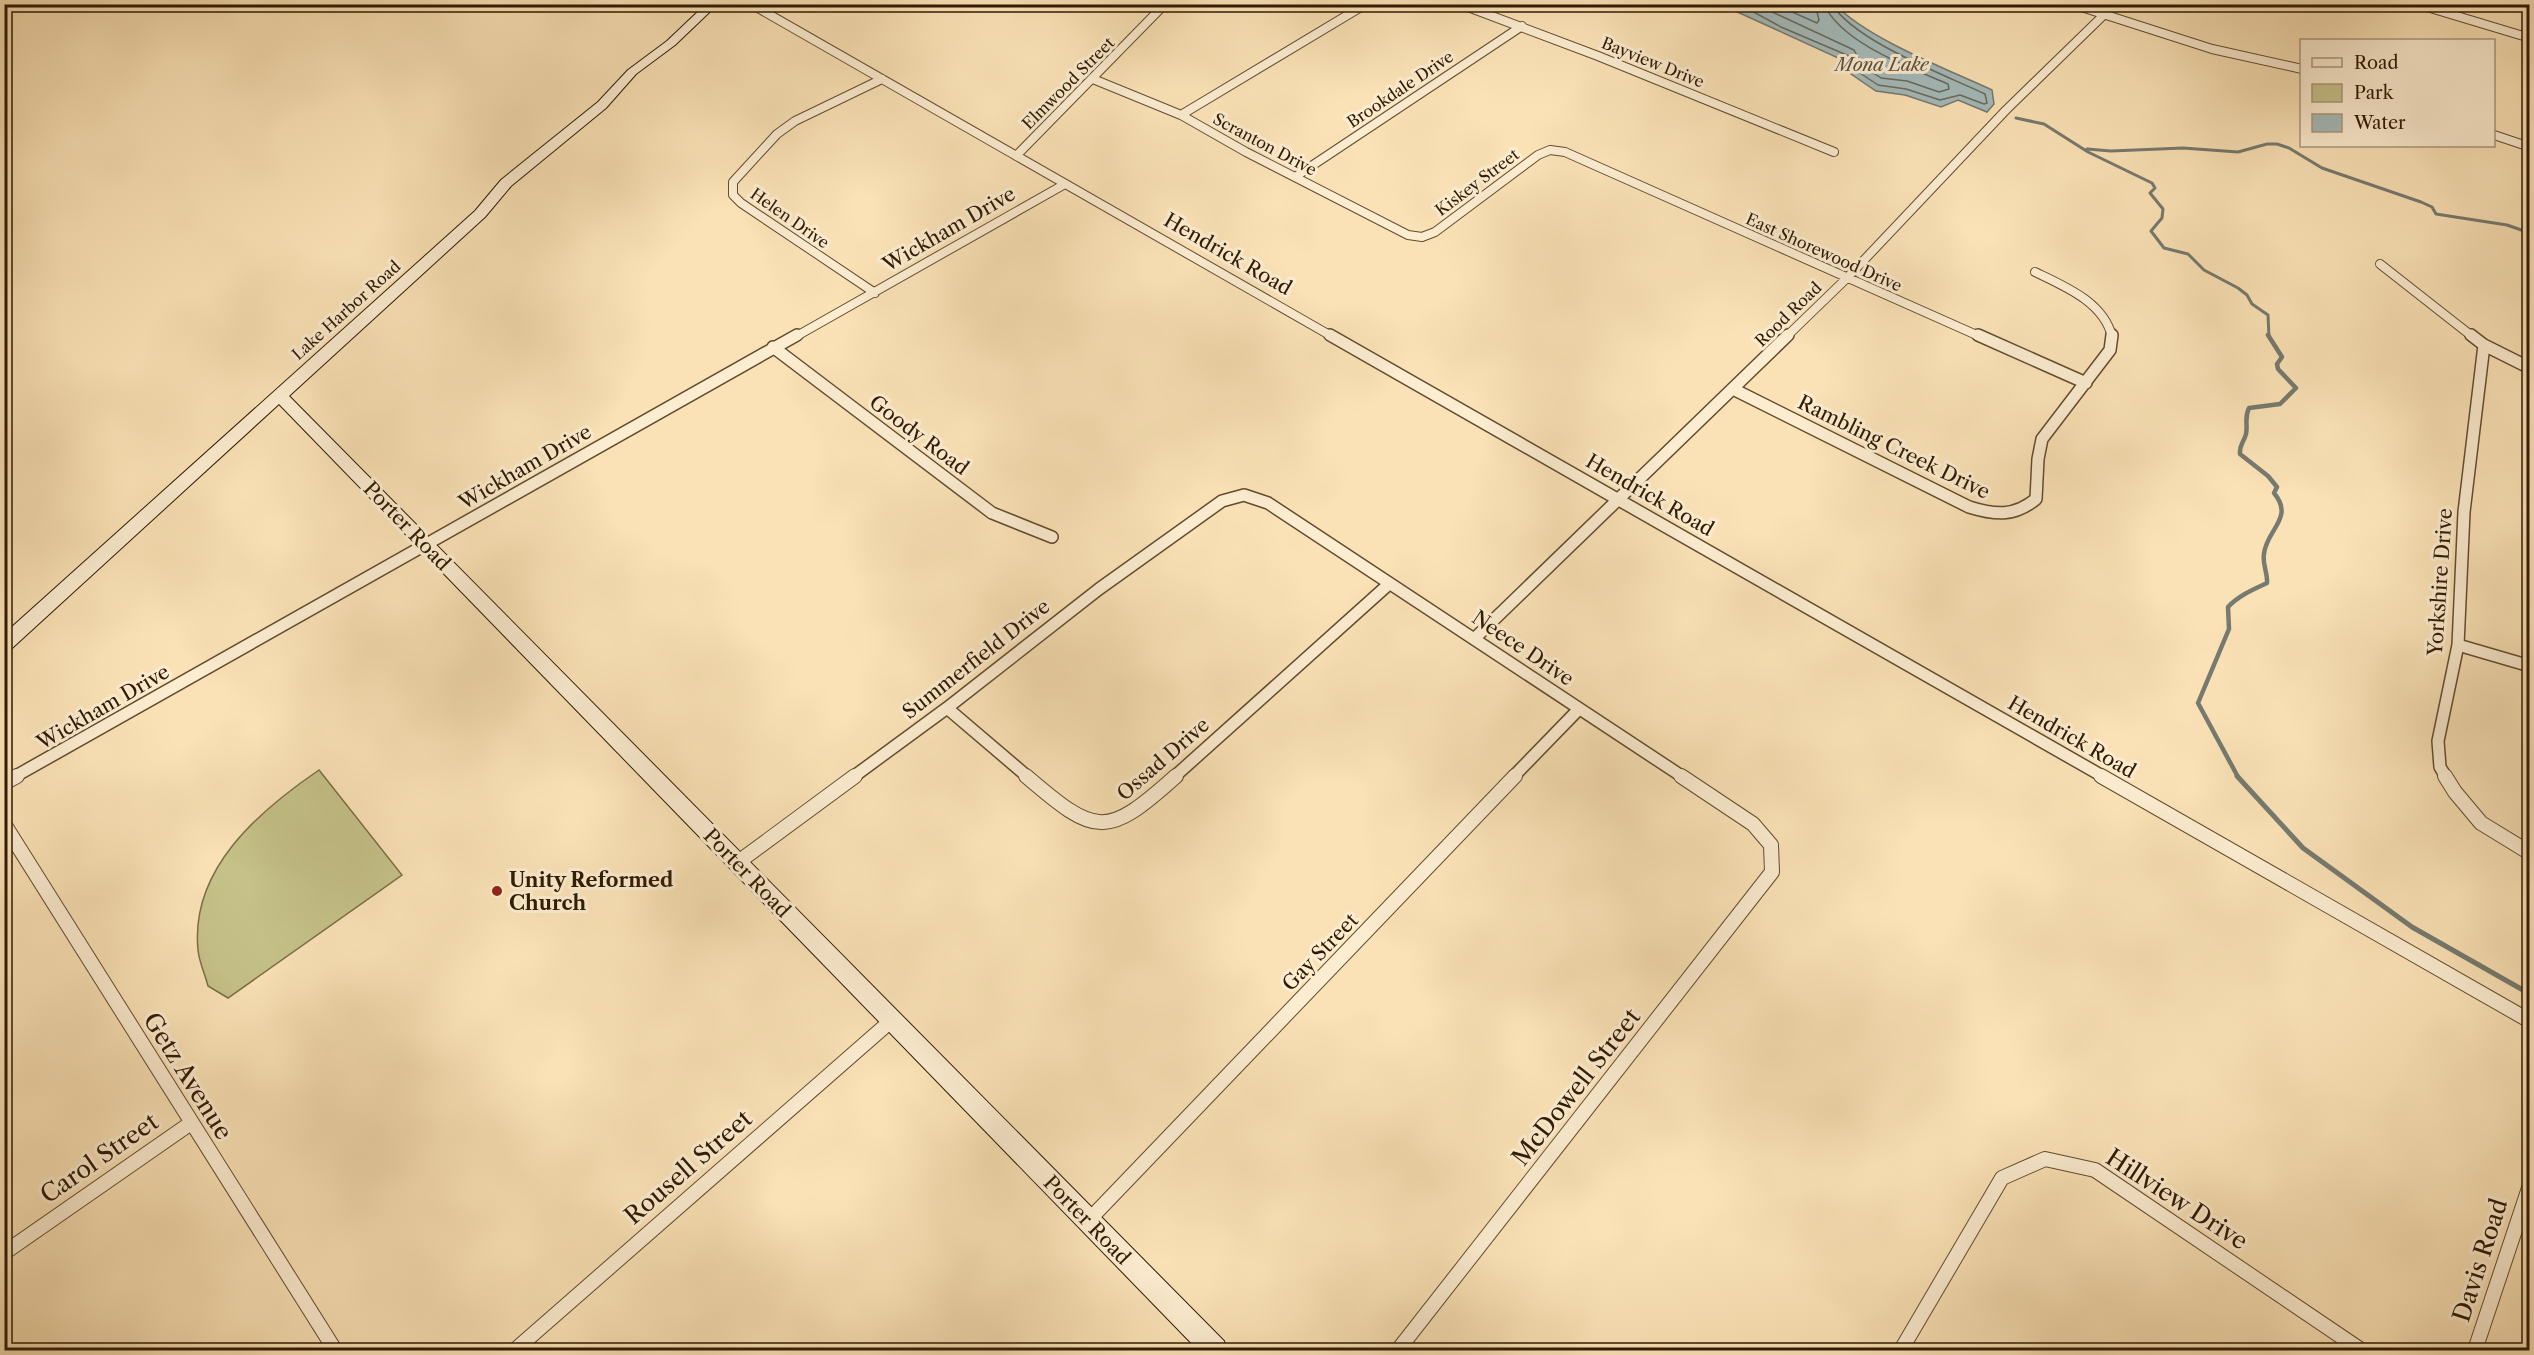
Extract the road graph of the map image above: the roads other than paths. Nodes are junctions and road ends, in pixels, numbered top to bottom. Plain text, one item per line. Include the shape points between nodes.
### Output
1 (713, 4) edge
2 (751, 4) edge
3 (1165, 4) edge
4 (1366, 4) edge
5 (1460, 4) edge
6 (2072, 4) edge
7 (2115, 4) edge
8 (2417, 4) edge
9 (2440, 8) edge
10 (2103, 15) junction
11 (1522, 26) junction
12 (2529, 38) edge
13 (2300, 69) edge
14 (1093, 79) junction
15 (882, 80) junction
16 (1181, 115) junction
17 (2495, 136) edge
18 (2529, 147) edge
19 (1550, 150) joint
20 (1834, 152) dead end
21 (1016, 156) junction
22 (1295, 177) junction
23 (1065, 184) junction
24 (1422, 237) joint
25 (2380, 264) dead end
26 (2035, 272) dead end
27 (1847, 278) junction
28 (875, 293) junction
29 (2484, 345) junction
30 (773, 347) junction
31 (2529, 368) edge
32 (2086, 383) junction
33 (1733, 389) junction
34 (279, 395) junction
35 (1244, 495) joint
36 (1618, 499) junction
37 (1052, 537) dead end
38 (425, 545) junction
39 (1389, 584) junction
40 (1475, 638) junction
41 (4, 645) edge
42 (2458, 645) junction
43 (2529, 666) edge
44 (947, 708) junction
45 (1579, 709) junction
46 (4, 783) edge
47 (4, 824) edge
48 (1771, 845) joint
49 (2529, 853) edge
50 (737, 863) junction
51 (892, 1020) junction
52 (2529, 1021) edge
53 (191, 1123) junction
54 (2529, 1185) edge
55 (1088, 1221) junction
56 (4, 1253) edge
57 (335, 1350) edge
58 (515, 1350) edge
59 (1215, 1350) edge
60 (1398, 1350) edge
61 (1901, 1350) edge
62 (2361, 1350) edge
63 (2475, 1350) edge

1 - 34 street, Lake Harbor Road via 632,72 602,105 506,183 480,214
2 - 15 street, Hendrick Road
3 - 14 street, Elmwood Street
4 - 16 street
5 - 11 street, Bayview Drive
6 - 10 street
7 - 10 street, Rood Road
8 - 9 street
9 - 12 street
10 - 13 street via 2212,49
10 - 27 street, Rood Road via 2006,110
11 - 20 street, Bayview Drive
11 - 22 street, Brookdale Drive
14 - 16 street, Scranton Drive
14 - 21 street, Elmwood Street
15 - 21 street, Hendrick Road
15 - 28 street, Helen Drive via 795,121 777,134 733,182 733,195 741,203
16 - 22 street, Scranton Drive
17 - 18 street
19 - 24 street, Kiskey Street via 1435,232
19 - 27 street, East Shorewood Drive via 1565,152
21 - 23 street, Hendrick Road
22 - 24 street, Scranton Drive via 1408,235
23 - 28 street, Wickham Drive
23 - 36 street, Hendrick Road
25 - 29 street
26 - 32 street, Rambling Creek Drive via 2083,299 2100,313 2112,334 2110,350
27 - 32 street, East Shorewood Drive
27 - 33 street, Rood Road
28 - 30 street, Wickham Drive
29 - 31 street
29 - 42 street, Yorkshire Drive via 2464,512
30 - 37 street, Goody Road via 992,513
30 - 38 street, Wickham Drive
32 - 33 street, Rambling Creek Drive via 2042,439 2036,499 2026,509 2012,514 1969,507
33 - 36 street, Rood Road
34 - 38 street, Porter Road
34 - 41 street, Lake Harbor Road
35 - 39 street, Neece Drive via 1268,503
35 - 44 street, Summerfield Drive via 1222,501 1099,589
36 - 40 street, Rood Road
36 - 52 street, Hendrick Road
38 - 46 street, Wickham Drive
38 - 50 street, Porter Road
39 - 40 street, Neece Drive
39 - 44 street, Ossad Drive via 1160,790 1128,816 1107,823 1083,820 1060,805
40 - 45 street, Neece Drive
42 - 43 street
42 - 49 street, Yorkshire Drive via 2438,741 2440,766 2455,792 2481,823
44 - 50 street, Summerfield Drive
45 - 48 street, Neece Drive via 1753,824
45 - 55 street, Gay Street
47 - 53 street, Getz Avenue
48 - 60 street, McDowell Street via 1772,872
50 - 51 street, Porter Road
51 - 55 street, Porter Road
51 - 58 street, Rousell Street
53 - 56 street, Carol Street
53 - 57 street, Getz Avenue
54 - 63 street, Davis Road
55 - 59 street, Porter Road
61 - 62 street, Hillview Drive via 2002,1178 2044,1159 2095,1170

